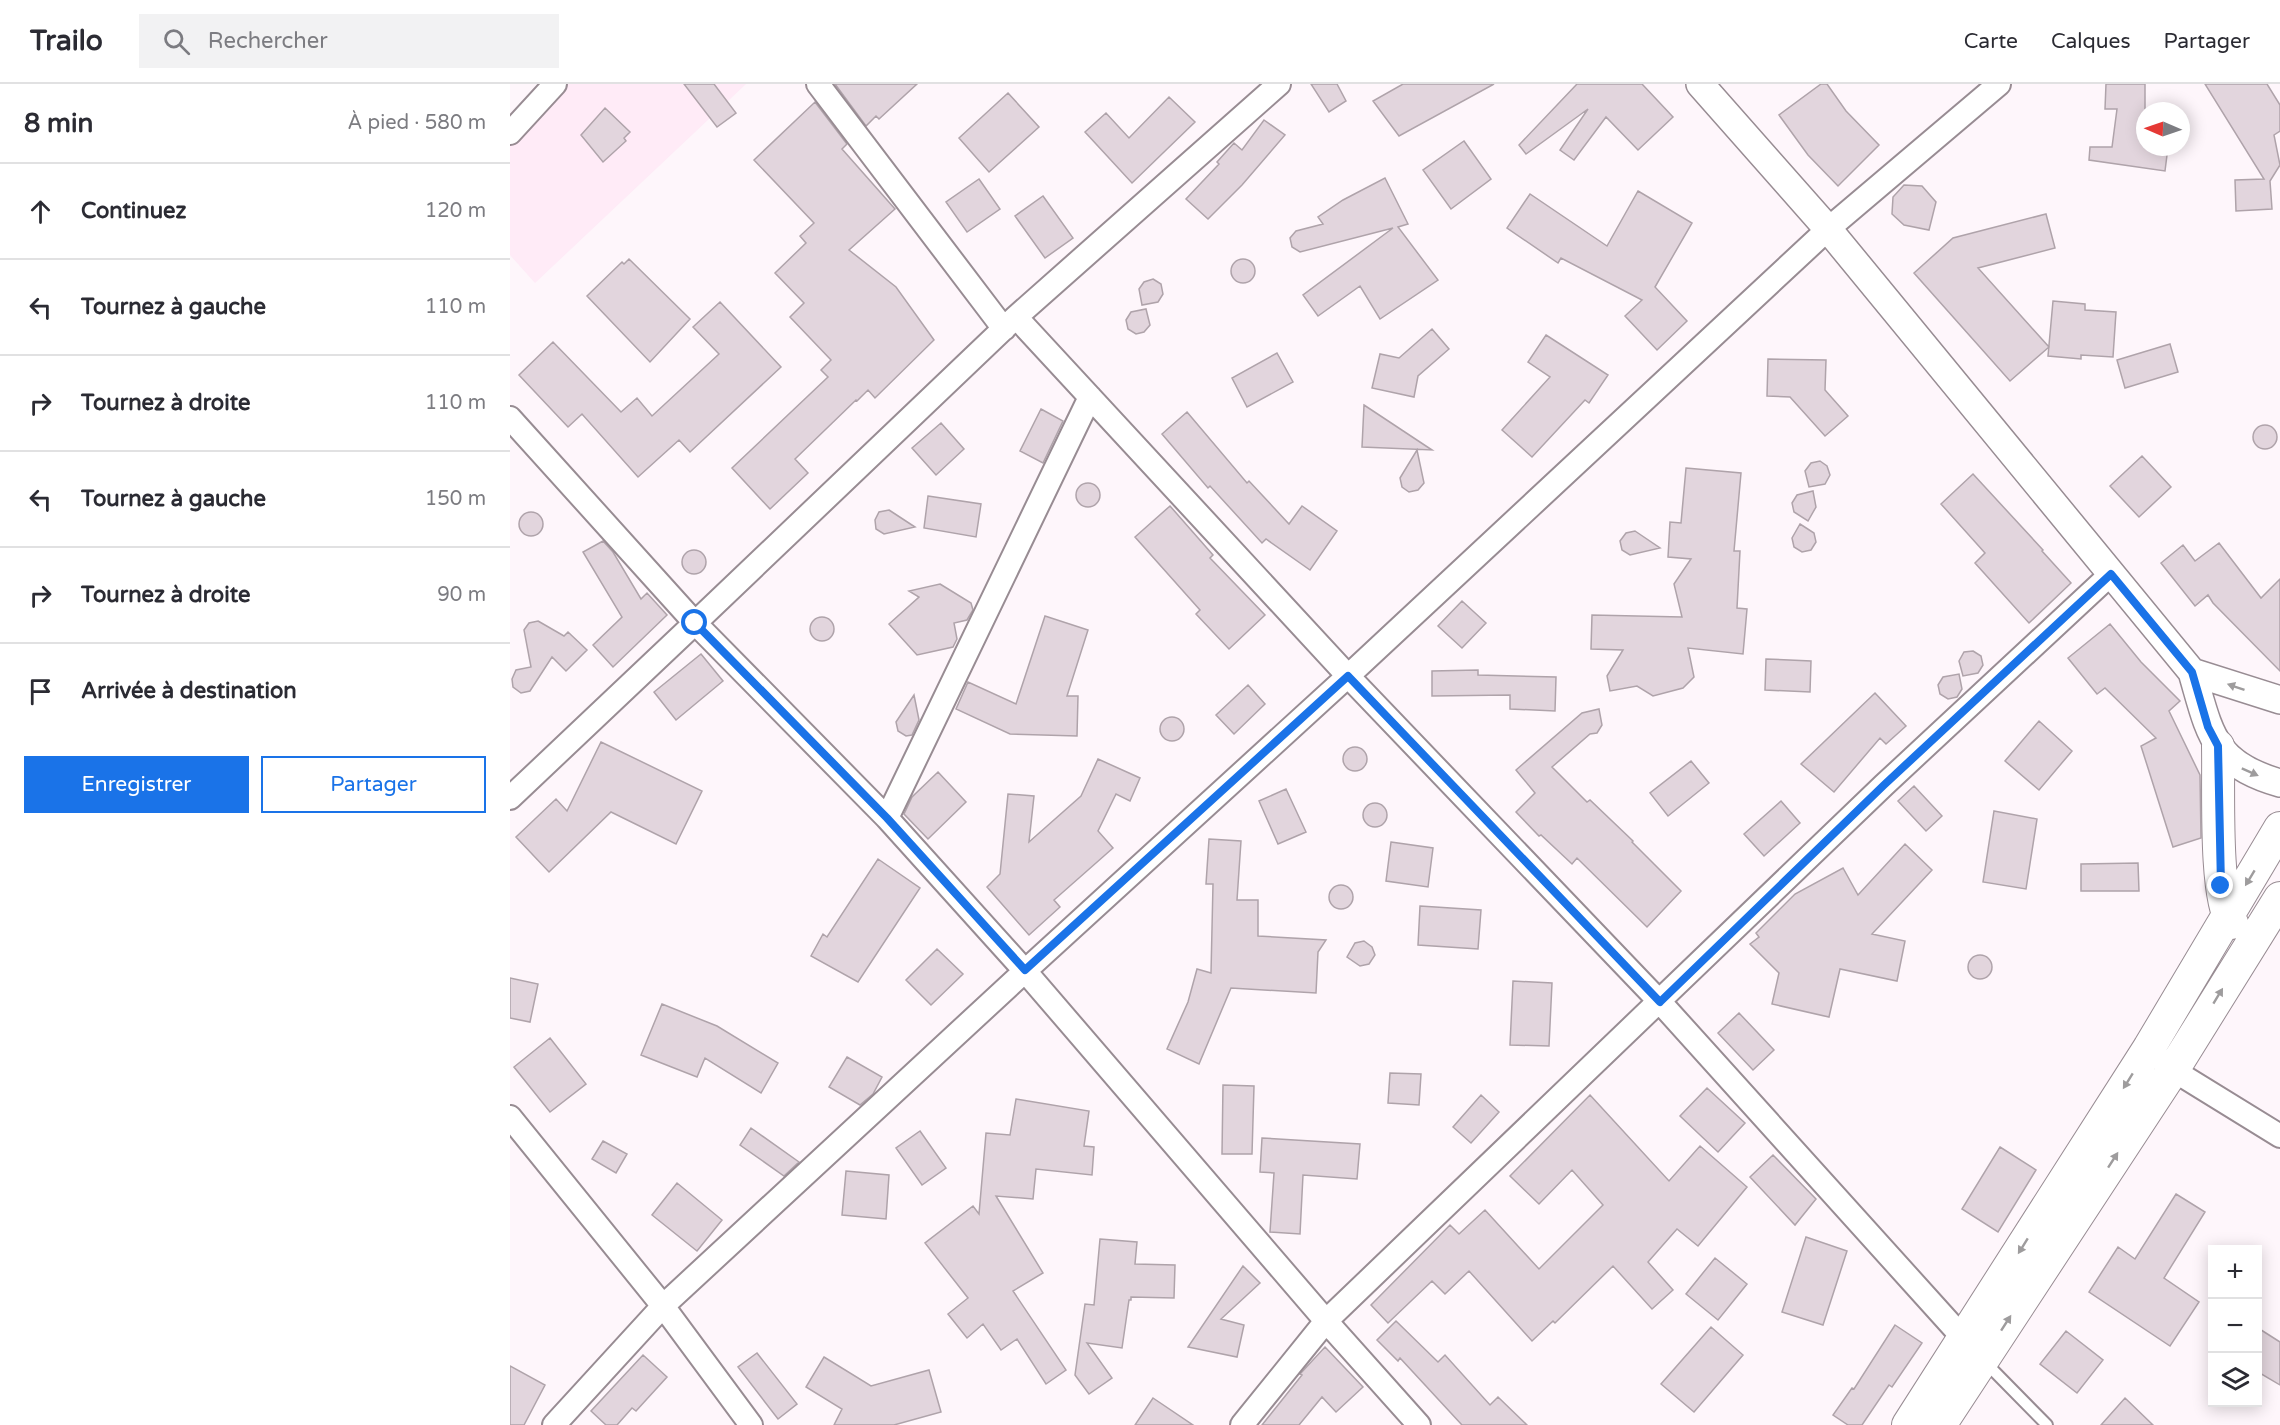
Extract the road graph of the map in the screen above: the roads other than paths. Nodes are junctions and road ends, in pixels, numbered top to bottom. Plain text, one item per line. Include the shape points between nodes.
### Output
1 (555, 84) edge
2 (818, 84) edge
3 (1279, 84) edge
4 (1700, 84) edge
5 (1999, 84) edge
6 (510, 133) edge
7 (1828, 229) junction
8 (1010, 323) junction
9 (1090, 397) junction
10 (510, 418) edge
11 (2111, 574) junction
12 (695, 623) junction
13 (2192, 672) junction
14 (1348, 676) junction
15 (2280, 700) edge
16 (2218, 746) junction
17 (2280, 783) edge
18 (510, 798) edge
19 (887, 818) junction
20 (2280, 828) edge
21 (2280, 898) edge
22 (2227, 916) junction
23 (2248, 946) junction
24 (1025, 970) junction
25 (1660, 1002) junction
26 (2149, 1048) junction
27 (2173, 1070) junction
28 (510, 1117) edge
29 (2280, 1136) edge
30 (663, 1306) junction
31 (1326, 1321) junction
32 (1973, 1349) junction
33 (554, 1425) edge
34 (751, 1425) edge
35 (1242, 1425) edge
36 (1419, 1425) edge
37 (1908, 1425) edge
38 (1940, 1425) edge
39 (2047, 1425) edge

1 - 6 street
2 - 8 street
3 - 8 street
4 - 7 street
5 - 7 street
7 - 11 street
7 - 14 street
8 - 9 street
8 - 12 street
9 - 14 street
9 - 19 street
10 - 12 street
11 - 13 street
11 - 25 street via 1884,785
12 - 18 street
12 - 19 street
15 -> 13 street
13 - 16 street via 2208,727
14 - 24 street
14 - 25 street
16 -> 17 street via 2244,770
16 - 22 main road via 2221,886
19 - 24 street
20 -> 22 main road
21 - 23 main road
22 - 23 main road
22 - 26 main road
27 -> 23 main road
24 - 30 street
24 - 31 street
25 - 31 street
25 - 32 street
26 - 27 street
26 -> 32 main road
27 - 29 street
32 -> 27 main road
28 - 30 street
30 - 33 street
30 - 34 street
31 - 35 street
31 - 36 street
32 - 37 main road
32 - 38 main road
32 - 39 lane

